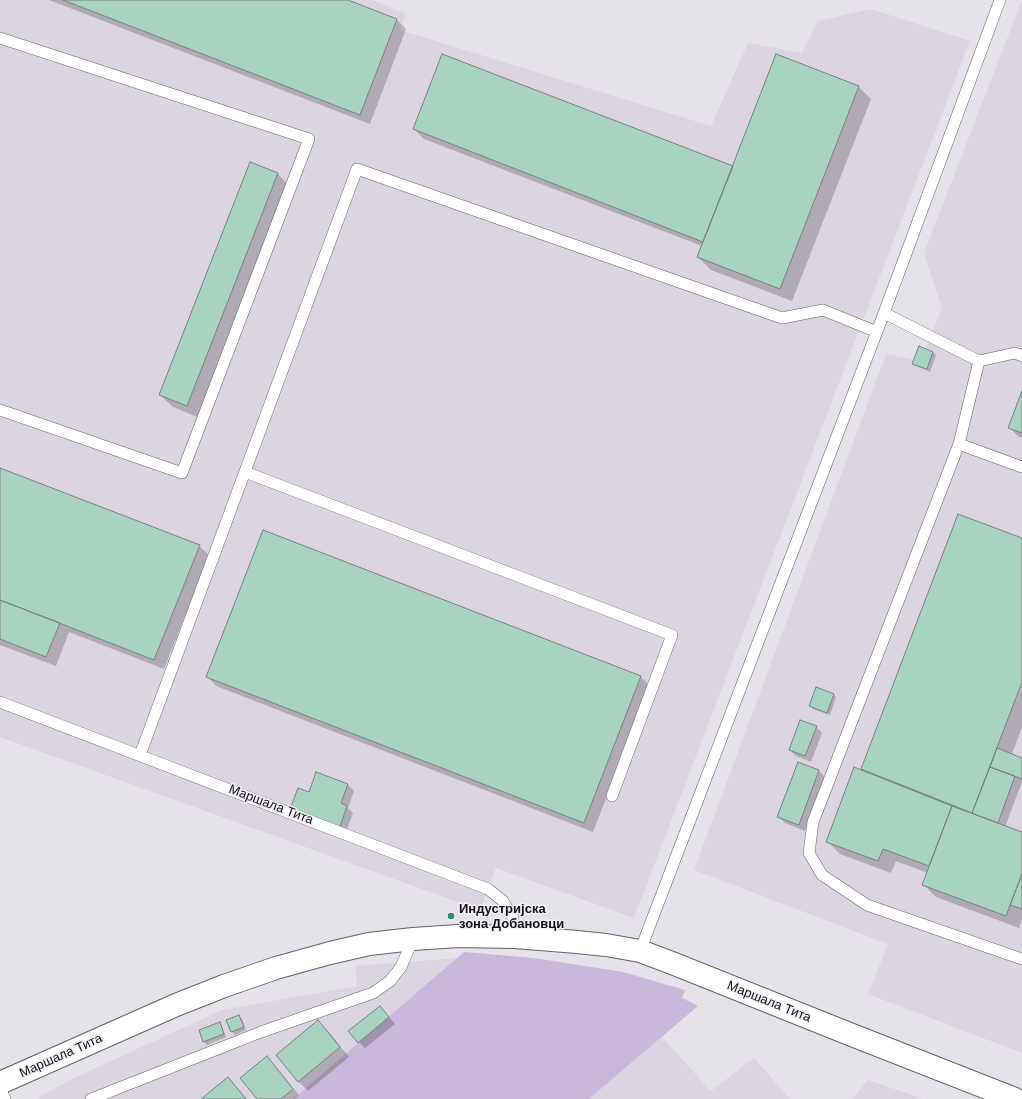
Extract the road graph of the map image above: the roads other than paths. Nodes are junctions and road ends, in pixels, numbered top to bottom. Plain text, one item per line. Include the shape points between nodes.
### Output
1 (1000, 0) edge
2 (0, 38) edge
3 (884, 313) junction
4 (877, 332) junction
5 (1022, 356) edge
6 (979, 361) junction
7 (0, 410) edge
8 (959, 444) junction
9 (1022, 467) edge
10 (245, 472) junction
11 (0, 702) edge
12 (140, 755) junction
13 (612, 796) dead end
14 (515, 937) junction
15 (413, 939) junction
16 (640, 951) junction
17 (1022, 959) edge
18 (0, 1082) edge
19 (0, 1088) edge
20 (5, 1099) edge
21 (91, 1099) edge
22 (1015, 1099) edge

1 - 3 lane
2 - 7 lane via 309,139 182,473
3 - 4 lane
3 - 6 lane
4 - 10 lane via 823,310 782,318 357,170
4 - 16 lane
5 - 6 lane via 1015,353
6 - 8 lane
8 - 9 lane
8 - 17 lane via 813,822 809,852 822,875 867,905
10 - 12 lane
10 - 13 lane via 672,636
11 - 12 lane, Маршала Тита
12 - 14 lane, Маршала Тита via 488,889 503,901 510,912
14 - 15 main road, Маршала Тита via 458,936
14 - 16 main road, Маршала Тита via 606,945
15 - 18 main road, Маршала Тита via 369,944 330,953 224,986
15 - 21 lane via 401,967 390,982 373,993 261,1032
16 - 22 main road, Маршала Тита
19 - 20 lane

